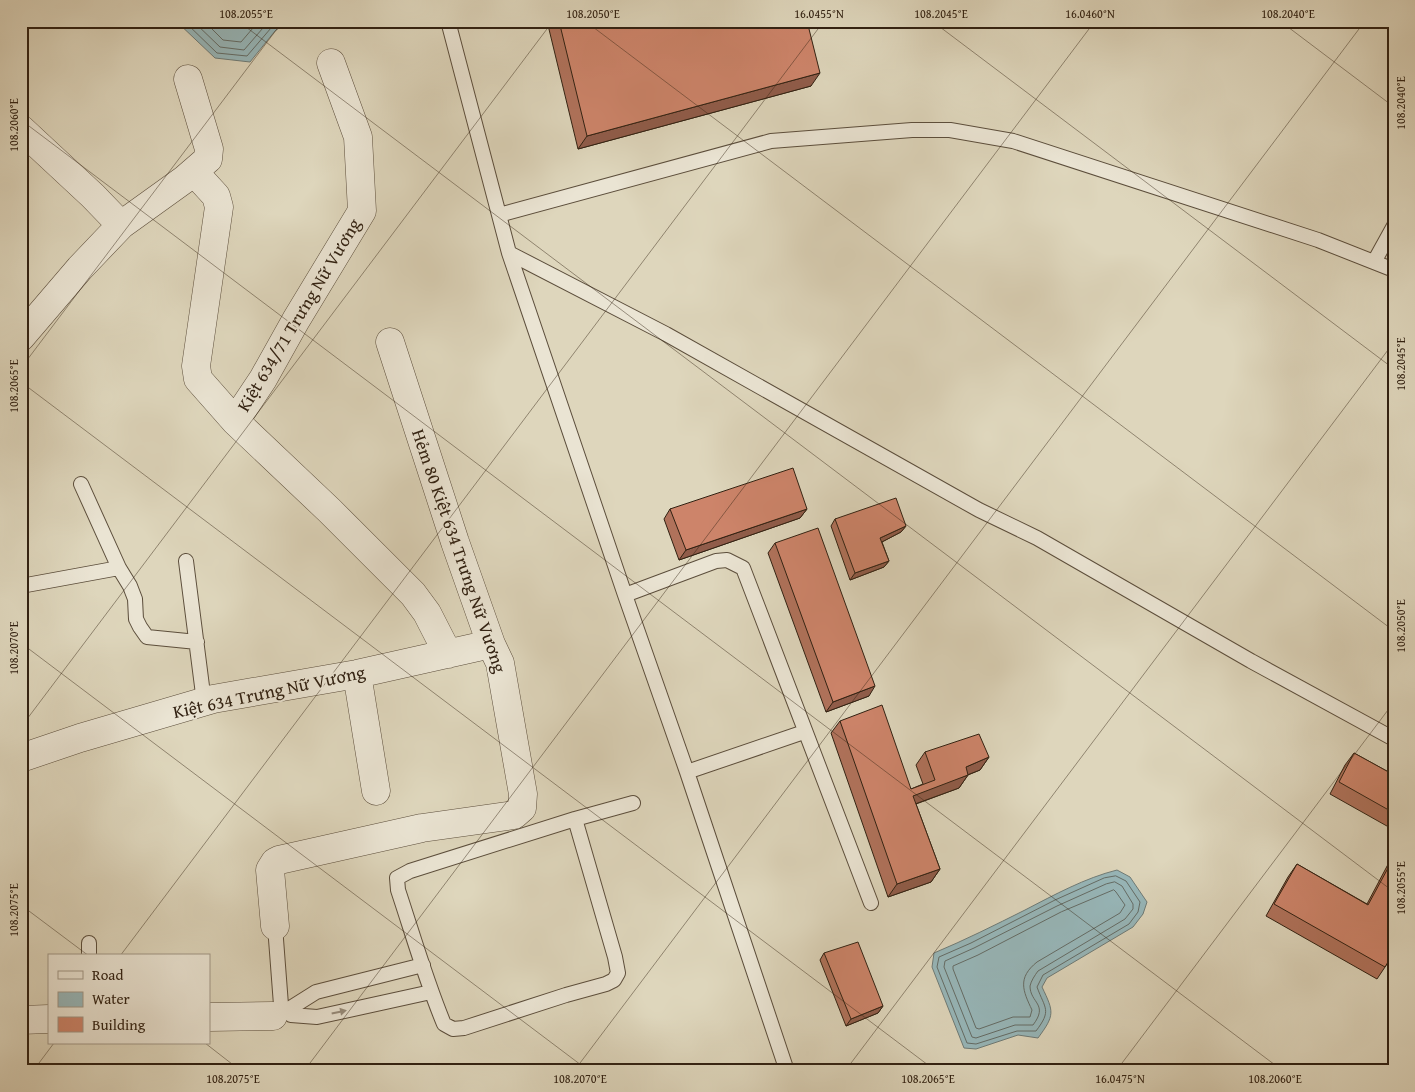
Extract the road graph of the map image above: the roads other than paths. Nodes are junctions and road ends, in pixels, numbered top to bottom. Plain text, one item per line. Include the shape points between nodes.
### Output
1 (448, 21) edge
2 (331, 63) dead end
3 (188, 79) dead end
4 (21, 129) edge
5 (194, 172) junction
6 (499, 215) junction
7 (121, 225) junction
8 (1394, 226) edge
9 (509, 253) junction
10 (1374, 262) junction
11 (1394, 270) edge
12 (21, 337) edge
13 (390, 342) dead end
14 (235, 421) junction
15 (81, 484) dead end
16 (186, 560) dead end
17 (119, 568) junction
18 (21, 586) edge
19 (624, 595) junction
20 (196, 642) junction
21 (491, 644) junction
22 (448, 654) junction
23 (357, 674) junction
24 (204, 702) junction
25 (804, 732) junction
26 (1394, 739) edge
27 (21, 758) edge
28 (686, 772) junction
29 (376, 791) dead end
30 (633, 803) dead end
31 (575, 819) junction
32 (870, 903) dead end
33 (275, 926) joint
34 (423, 965) junction
35 (431, 992) junction
36 (284, 1011) junction
37 (210, 1017) edge
38 (21, 1020) edge
39 (48, 1020) edge
40 (787, 1071) edge

1 - 6 lane
2 - 14 street, Kiệt 634/71 Trưng Nữ Vương via 358,137 362,211
3 - 5 street via 209,149 208,159
4 - 7 street
5 - 7 street
5 - 14 street, Kiệt 634/71 Trưng Nữ Vương via 216,196 219,207 196,366 198,379
6 - 9 lane
6 - 10 lane via 771,141 950,130 1013,141 1318,240
7 - 12 street
8 - 10 lane
9 - 19 lane
9 - 26 lane via 666,334
10 - 11 lane
13 - 21 street, Hẻm 80 Kiệt 634 Trưng Nữ Vương
14 - 22 street, Kiệt 634/71 Trưng Nữ Vương via 413,594 427,613
15 - 17 lane
16 - 20 lane
17 - 18 lane
17 - 20 lane via 130,586 135,599 136,618 147,637
19 - 25 lane via 716,561 727,560 743,568
19 - 28 lane
20 - 24 lane
21 - 22 street, Kiệt 634 Trưng Nữ Vương
21 - 33 street, Hẻm 80 Kiệt 634 Trưng Nữ Vương via 500,663 523,794 522,808 514,815 422,828 279,860 270,870
22 - 23 street, Kiệt 634 Trưng Nữ Vương
23 - 24 street, Kiệt 634 Trưng Nữ Vương
23 - 29 street
24 - 27 street, Kiệt 634 Trưng Nữ Vương
25 - 28 lane
25 - 32 lane
28 - 40 lane
30 - 31 lane
31 - 34 lane via 410,871 397,878
31 - 35 lane via 615,958 618,973 614,980 453,1029 444,1024
33 - 36 lane
34 - 35 lane
34 - 36 lane via 316,992
36 -> 35 lane via 316,1017
36 - 37 street
38 - 39 street

